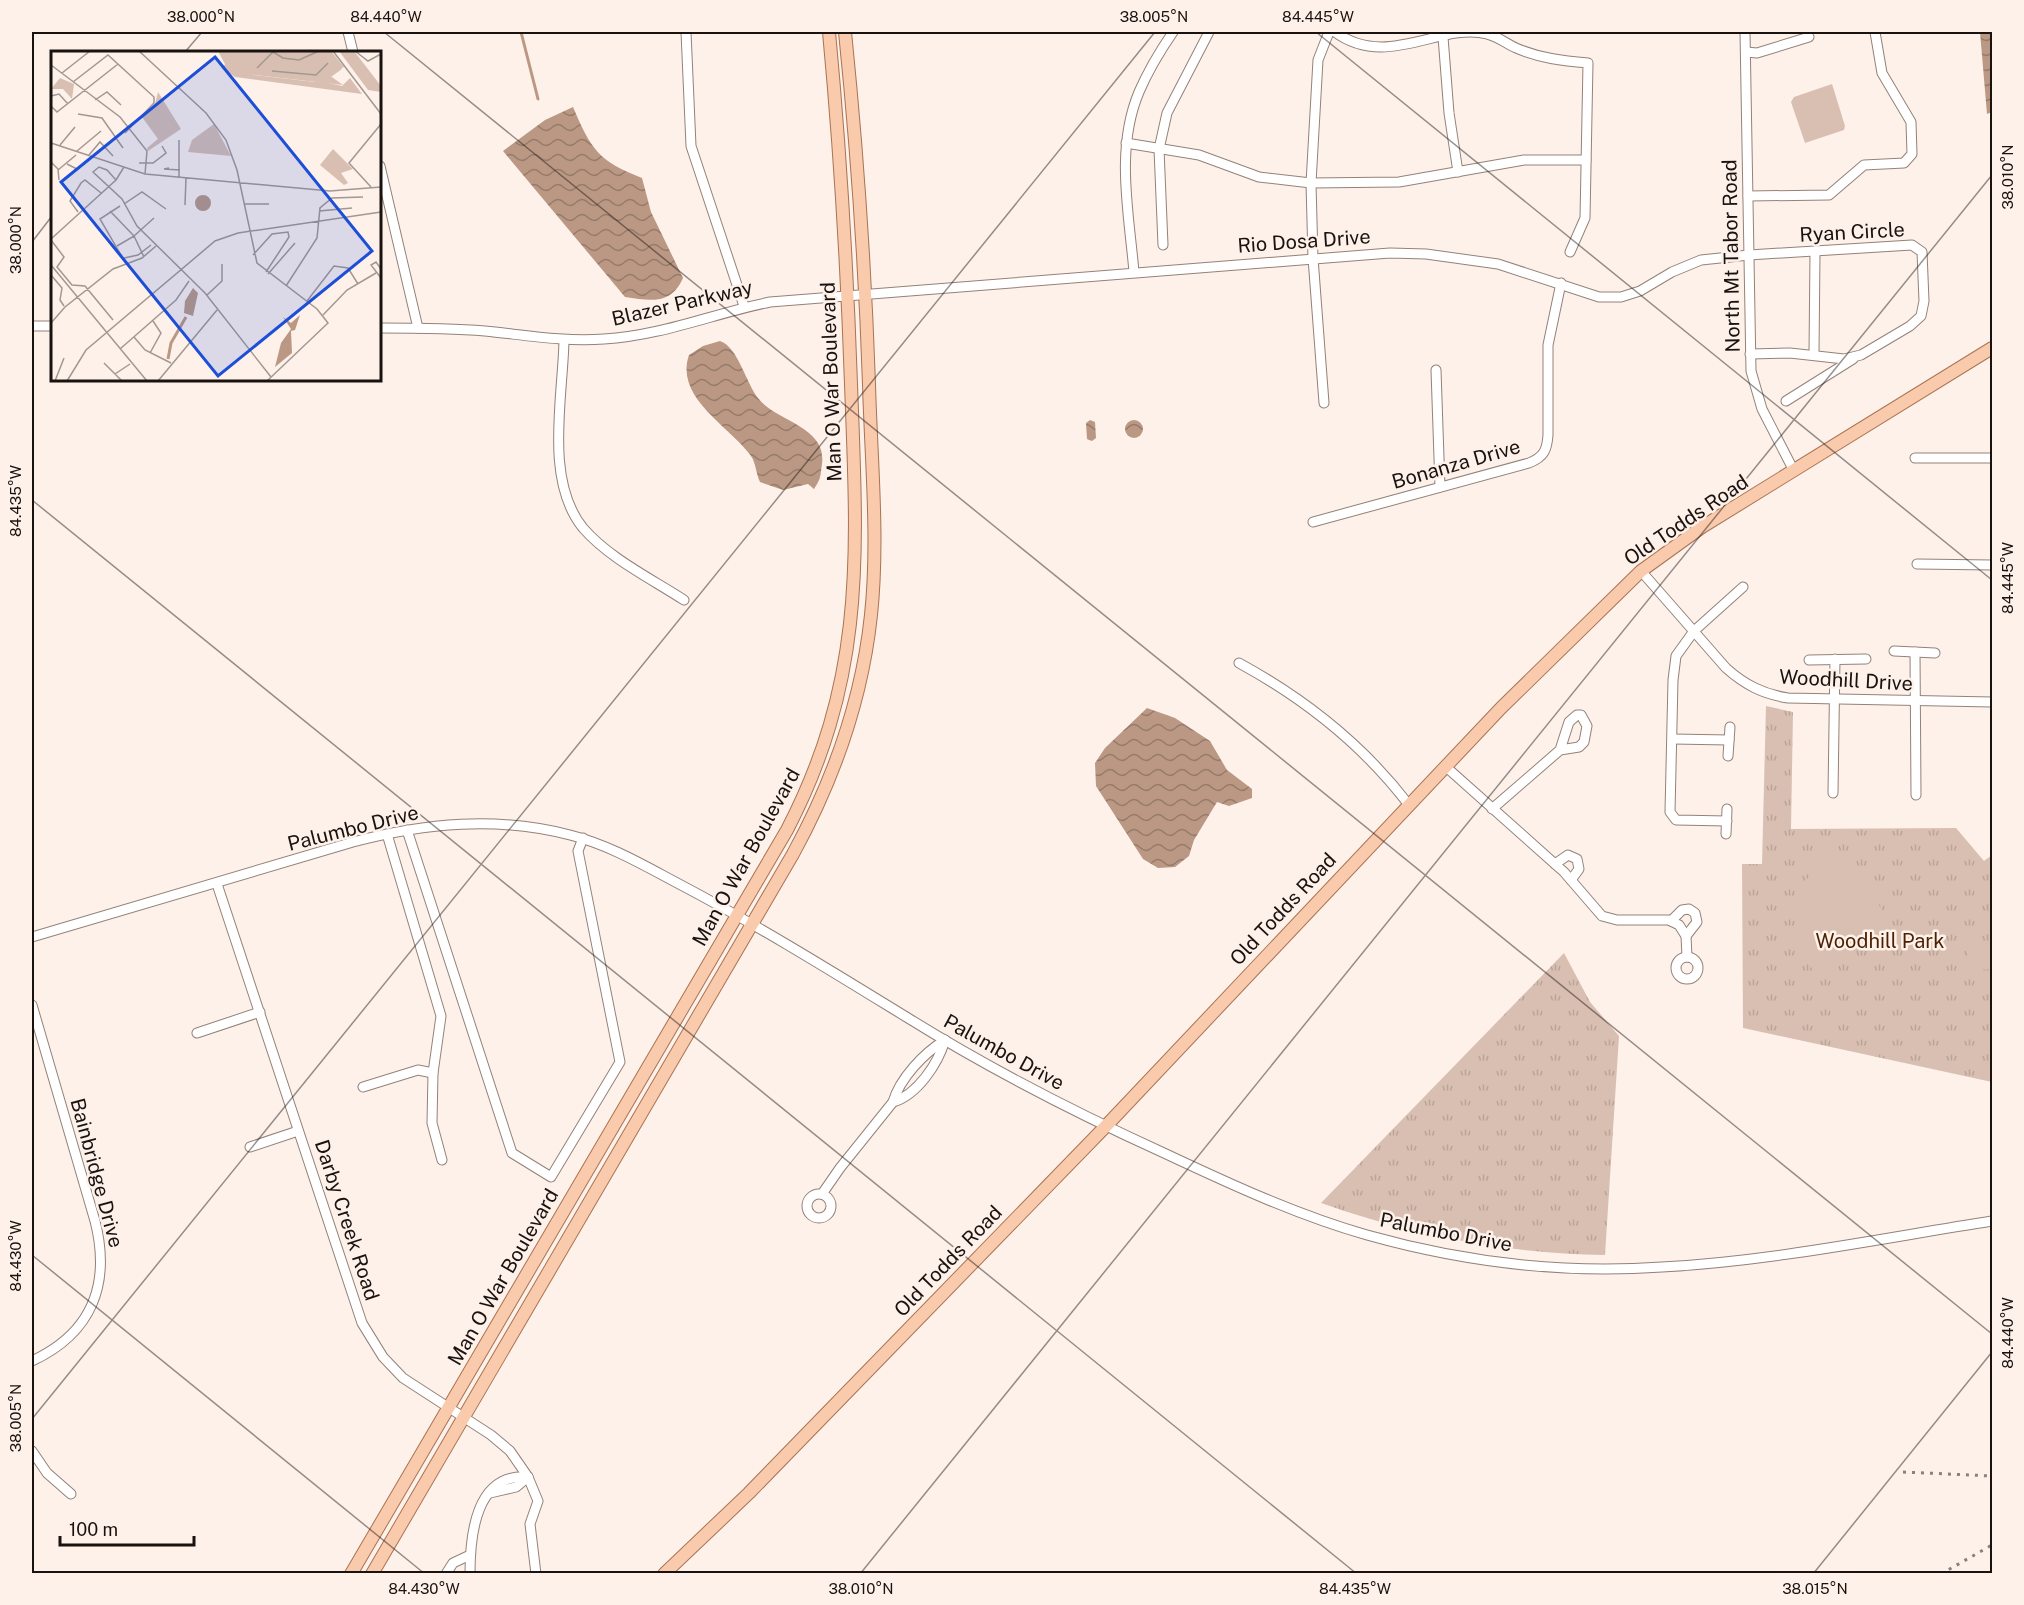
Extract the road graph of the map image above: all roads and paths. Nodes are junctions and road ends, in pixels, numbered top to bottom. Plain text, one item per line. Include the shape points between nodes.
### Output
1 (348, 32) edge
2 (686, 32) edge
3 (829, 32) edge
4 (845, 32) edge
5 (1173, 32) edge
6 (1209, 32) edge
7 (1329, 32) edge
8 (1335, 32) edge
9 (1745, 32) edge
10 (1875, 32) edge
11 (1496, 34) edge
12 (1443, 37) junction
13 (1809, 37) dead end
14 (353, 51) edge
15 (1746, 52) junction
16 (1126, 143) junction
17 (1159, 149) junction
18 (1586, 160) junction
19 (381, 170) edge
20 (1458, 172) junction
21 (1311, 183) junction
22 (1748, 196) junction
23 (1163, 245) dead end
24 (1570, 252) dead end
25 (1815, 253) junction
26 (1749, 255) junction
27 (1313, 258) junction
28 (1134, 272) junction
29 (1561, 283) junction
30 (866, 294) junction
31 (848, 296) junction
32 (744, 306) junction
33 (32, 326) edge
34 (51, 326) edge
35 (381, 328) edge
36 (418, 328) junction
37 (564, 340) junction
38 (1992, 348) edge
39 (1750, 354) junction
40 (1814, 354) junction
41 (1856, 357) junction
42 (1436, 370) dead end
43 (1786, 401) dead end
44 (1324, 403) dead end
45 (1915, 458) dead end
46 (1992, 458) edge
47 (1794, 471) junction
48 (1440, 487) junction
49 (1314, 522) dead end
50 (1917, 564) dead end
51 (1992, 565) edge
52 (1641, 571) junction
53 (1743, 587) dead end
54 (684, 600) dead end
55 (1694, 631) junction
56 (1894, 651) dead end
57 (1915, 652) junction
58 (1935, 653) dead end
59 (1835, 659) junction
60 (1866, 659) dead end
61 (1809, 660) dead end
62 (1239, 663) dead end
63 (1833, 700) junction
64 (1992, 702) edge
65 (1914, 703) junction
66 (1730, 727) dead end
67 (1672, 739) junction
68 (1729, 740) junction
69 (1560, 750) dead end
70 (1728, 756) dead end
71 (1445, 766) junction
72 (1833, 793) dead end
73 (1916, 795) dead end
74 (1409, 805) junction
75 (1492, 809) junction
76 (1727, 809) dead end
77 (1727, 821) junction
78 (407, 830) junction
79 (387, 834) junction
80 (1726, 834) dead end
81 (583, 838) junction
82 (1555, 864) junction
83 (1571, 880) junction
84 (217, 884) junction
85 (737, 915) junction
86 (1671, 921) junction
87 (753, 924) junction
88 (1686, 936) junction
89 (32, 937) edge
90 (1687, 957) dead end
91 (32, 1005) edge
92 (260, 1012) junction
93 (197, 1033) dead end
94 (945, 1040) junction
95 (433, 1072) junction
96 (363, 1087) dead end
97 (1106, 1126) junction
98 (298, 1131) junction
99 (250, 1146) dead end
100 (442, 1160) dead end
101 (822, 1194) dead end
102 (1992, 1221) edge
103 (32, 1361) edge
104 (448, 1409) junction
105 (463, 1419) junction
106 (32, 1451) edge
107 (528, 1476) junction
108 (71, 1494) dead end
109 (470, 1555) junction
110 (351, 1574) edge
111 (372, 1574) edge
112 (446, 1574) edge
113 (470, 1574) edge
114 (536, 1574) edge
115 (664, 1574) edge

1 - 14 street
2 - 32 street via 691,146
3 - 31 main road, Man O War Boulevard
4 - 30 main road, Man O War Boulevard
5 - 16 street via 1137,95
6 - 17 street via 1167,113
7 - 21 street via 1318,60
8 - 12 street via 1372,46 1404,46
9 - 15 street, North Mt Tabor Road
10 - 22 street via 1881,73 1911,122 1909,159 1904,163 1864,165 1829,195
11 - 12 street via 1457,33
11 - 18 street via 1545,58 1588,63
12 - 20 street
13 - 15 street via 1757,53
15 - 22 street, North Mt Tabor Road
16 - 17 street
16 - 28 street
17 - 21 street via 1199,155 1259,177
17 - 23 street
18 - 20 street via 1524,160
18 - 24 street via 1586,218
19 - 36 street
20 - 21 street via 1400,182
21 - 27 street
22 - 26 street, North Mt Tabor Road
25 - 26 street, Ryan Circle
25 - 40 street
25 - 41 street, Ryan Circle via 1912,245 1922,252 1921,316
26 - 29 street, Rio Dosa Drive via 1701,260 1620,297 1599,297
26 - 39 street, North Mt Tabor Road
27 - 28 street, Rio Dosa Drive
27 - 29 street, Rio Dosa Drive via 1390,253 1435,255 1498,264
27 - 44 street
28 - 30 street, Rio Dosa Drive
29 - 48 street, Bonanza Drive via 1548,345 1547,448 1529,463
30 - 31 street, Rio Dosa Drive
30 - 87 main road, Man O War Boulevard via 874,548 871,613 862,673 848,730 828,785
31 - 32 street, Blazer Parkway
31 - 85 main road, Man O War Boulevard via 856,543 847,659 830,731 816,769 787,830
32 - 37 street, Blazer Parkway via 638,335
33 - 34 street
35 - 36 street, Blazer Parkway
36 - 37 street, Blazer Parkway
37 - 54 street via 559,455 563,483 573,510 582,527 597,541
38 - 47 main road, Old Todds Road
39 - 40 street
39 - 47 street, North Mt Tabor Road via 1762,409
40 - 41 street
41 - 43 street, Ryan Circle
42 - 48 street
45 - 46 street
47 - 52 main road, Old Todds Road via 1702,527
48 - 49 street, Bonanza Drive
50 - 51 street
52 - 55 street, Woodhill Drive
52 - 71 main road, Old Todds Road
53 - 55 street
55 - 63 street, Woodhill Drive via 1726,668 1750,687 1788,698
55 - 67 street via 1680,648 1674,664
56 - 57 street
57 - 58 street
57 - 65 street
59 - 60 street
59 - 61 street
59 - 63 street
62 - 74 street via 1330,723 1376,765
63 - 65 street, Woodhill Drive
63 - 72 street
64 - 65 street, Woodhill Drive
65 - 73 street
66 - 68 street
67 - 68 street
67 - 77 street via 1672,817 1683,821
68 - 70 street
69 - 75 street
71 - 74 main road, Old Todds Road
71 - 75 street
74 - 97 main road, Old Todds Road
75 - 82 street
76 - 77 street
77 - 80 street
78 - 79 street, Palumbo Drive
78 - 81 street, Palumbo Drive via 493,823
78 - 81 street via 512,1153 551,1177 620,1062 578,851
79 - 84 street, Palumbo Drive
79 - 95 street via 441,1016
81 - 85 street, Palumbo Drive via 612,848
82 - 83 street
82 - 83 street via 1568,855 1577,859 1579,869
83 - 86 street via 1594,909 1608,919
84 - 89 street, Palumbo Drive
84 - 92 street, Darby Creek Road
85 - 87 street, Palumbo Drive
85 - 104 main road, Man O War Boulevard
86 - 88 street
86 - 88 street via 1682,910 1695,913 1697,922
87 - 94 street, Palumbo Drive
87 - 105 main road, Man O War Boulevard
88 - 90 street
91 - 103 street, Bainbridge Drive via 95,1221 102,1267 98,1287 82,1322 58,1346
92 - 93 street
92 - 98 street, Darby Creek Road
94 - 97 street, Palumbo Drive
94 - 101 street via 940,1057 905,1098 893,1102
95 - 96 street via 418,1070
95 - 100 street via 432,1124
97 - 102 street, Palumbo Drive via 1342,1228 1441,1253 1506,1263 1617,1269 1702,1264
97 - 115 main road, Old Todds Road
98 - 99 street
98 - 104 street, Darby Creek Road via 356,1308 371,1340 403,1378
104 - 105 street, Darby Creek Road
104 - 110 main road, Man O War Boulevard
105 - 107 street, Darby Creek Road via 502,1443
105 - 111 main road, Man O War Boulevard
106 - 108 street via 47,1473
107 - 109 street via 512,1475 499,1481 490,1493 476,1514
107 - 114 street, Darby Creek Road via 538,1501 530,1524
109 - 112 street via 453,1563
109 - 113 street

